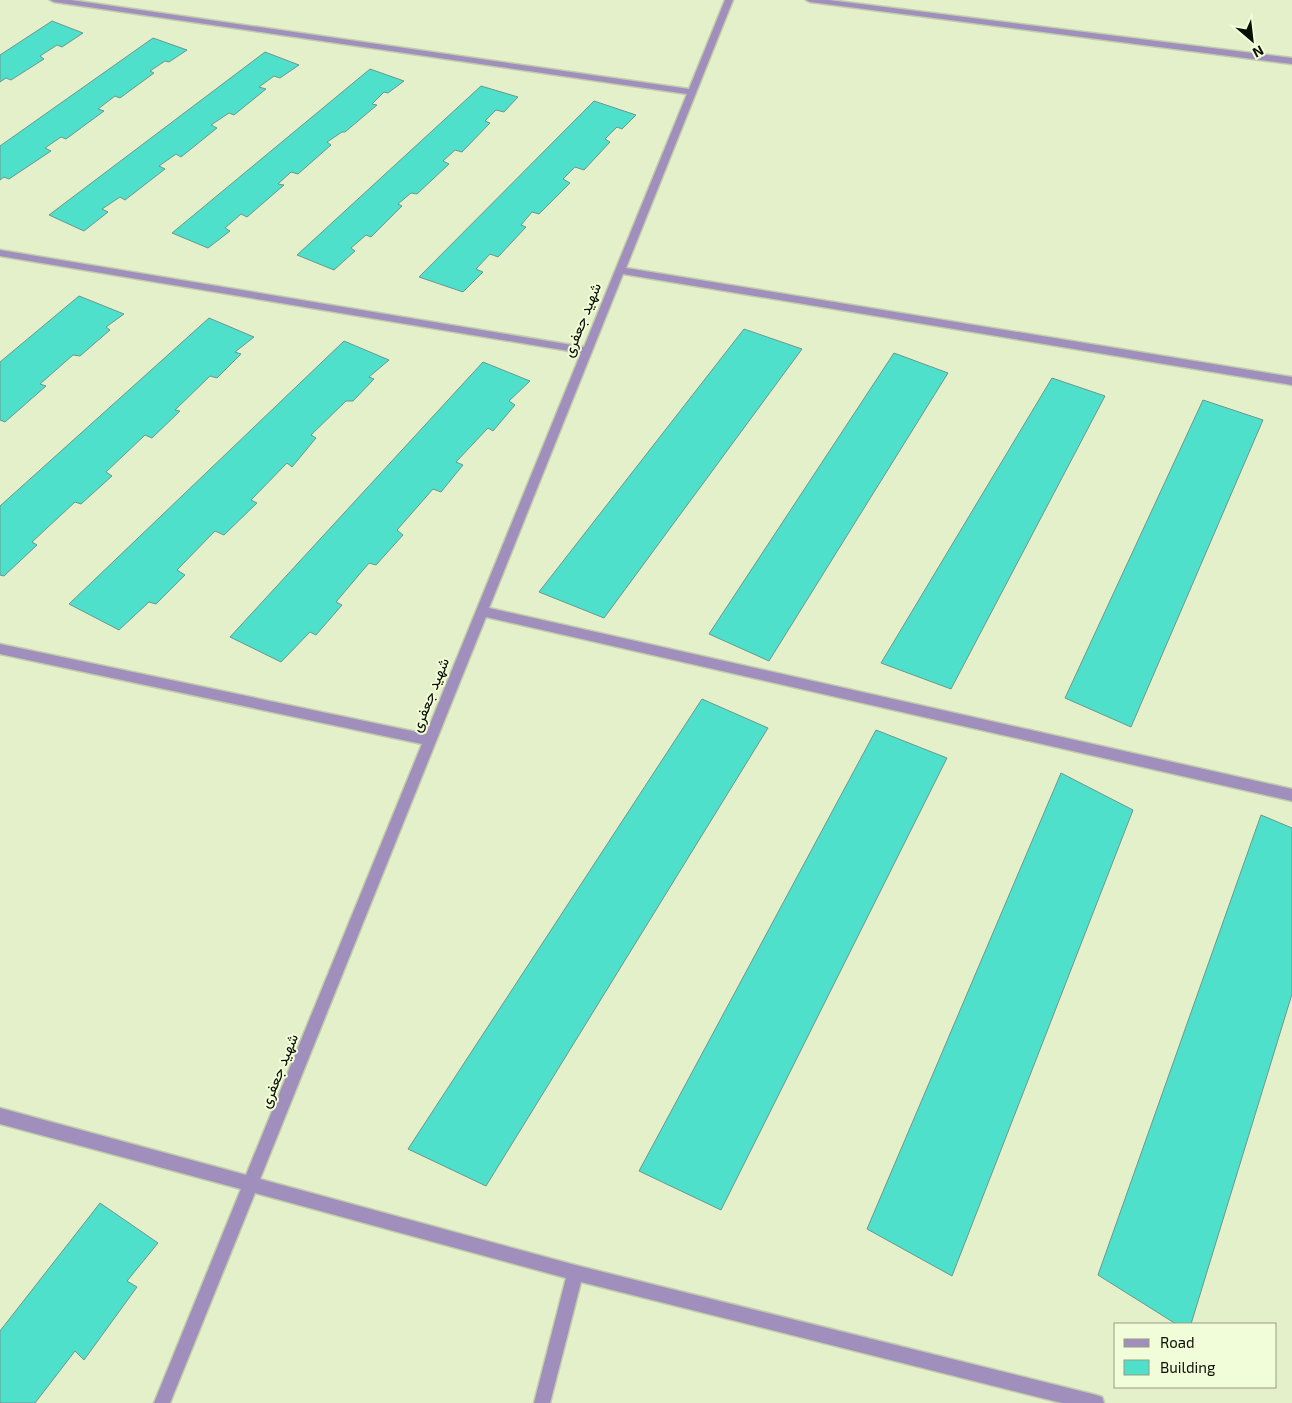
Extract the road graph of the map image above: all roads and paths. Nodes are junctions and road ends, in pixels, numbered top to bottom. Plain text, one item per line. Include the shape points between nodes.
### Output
1 (54, 0) edge
2 (729, 0) edge
3 (810, 0) edge
4 (1292, 61) edge
5 (692, 92) junction
6 (0, 253) edge
7 (620, 270) junction
8 (587, 351) junction
9 (1292, 381) edge
10 (482, 611) junction
11 (0, 649) edge
12 (430, 740) junction
13 (1292, 795) edge
14 (0, 1116) edge
15 (250, 1185) junction
16 (575, 1273) junction
17 (162, 1403) edge
18 (542, 1403) edge
19 (1096, 1403) edge

1 - 5 street
2 - 5 street, شهید جعفری
3 - 4 street
5 - 7 street, شهید جعفری
6 - 8 street
7 - 8 street, شهید جعفری
7 - 9 street
8 - 10 street, شهید جعفری
10 - 12 street, شهید جعفری
10 - 13 street
11 - 12 street
12 - 15 street, شهید جعفری
14 - 15 street
15 - 16 street
15 - 17 street, شهید جعفری
16 - 18 street
16 - 19 street

